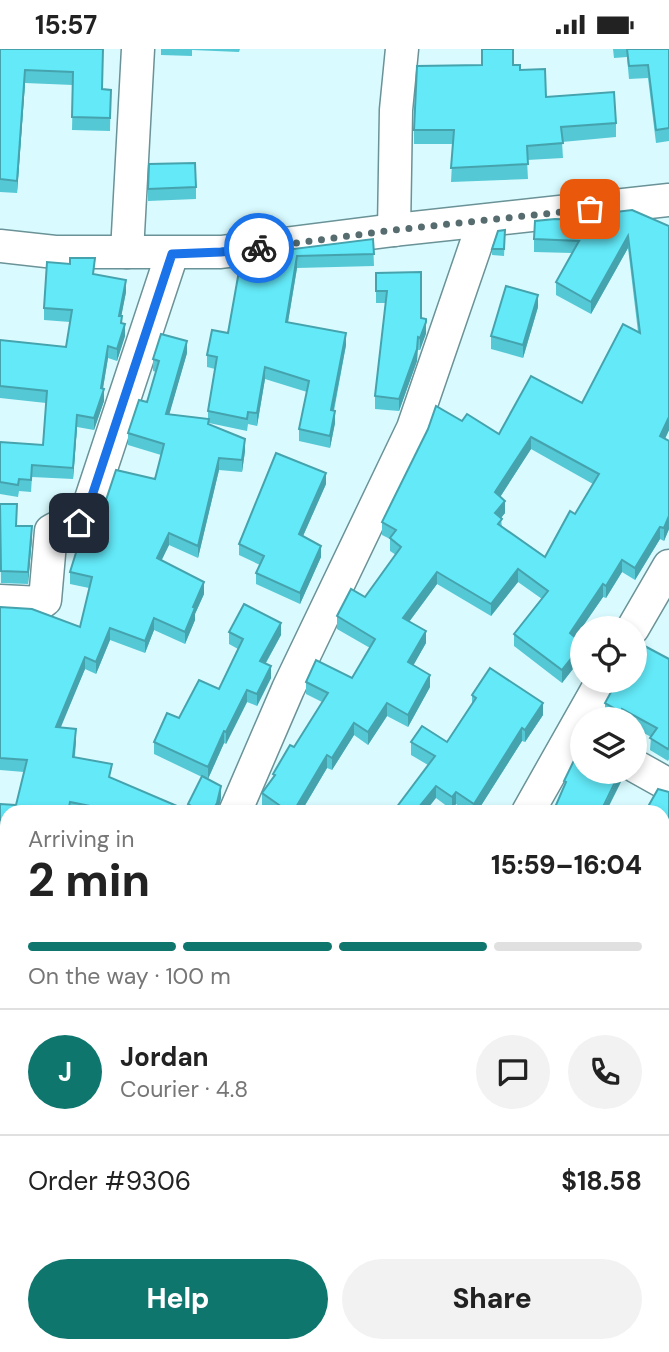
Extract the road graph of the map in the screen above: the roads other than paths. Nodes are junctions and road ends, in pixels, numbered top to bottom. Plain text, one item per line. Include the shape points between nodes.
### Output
1 (138, 49) edge
2 (402, 49) edge
3 (669, 200) edge
4 (484, 221) junction
5 (394, 230) junction
6 (0, 246) edge
7 (127, 252) junction
8 (172, 254) junction
9 (669, 566) edge
10 (0, 601) edge
11 (640, 616) edge
12 (570, 745) edge
13 (647, 773) edge
14 (669, 785) edge
15 (238, 805) edge
16 (532, 805) edge

1 - 7 street
2 - 5 street
3 - 4 street
4 - 5 street
4 - 15 street via 412,428
5 - 8 street
6 - 7 street
7 - 8 street
8 - 10 street via 85,517 51,531 47,594 41,603
9 - 11 street
12 - 16 street
13 - 14 street

